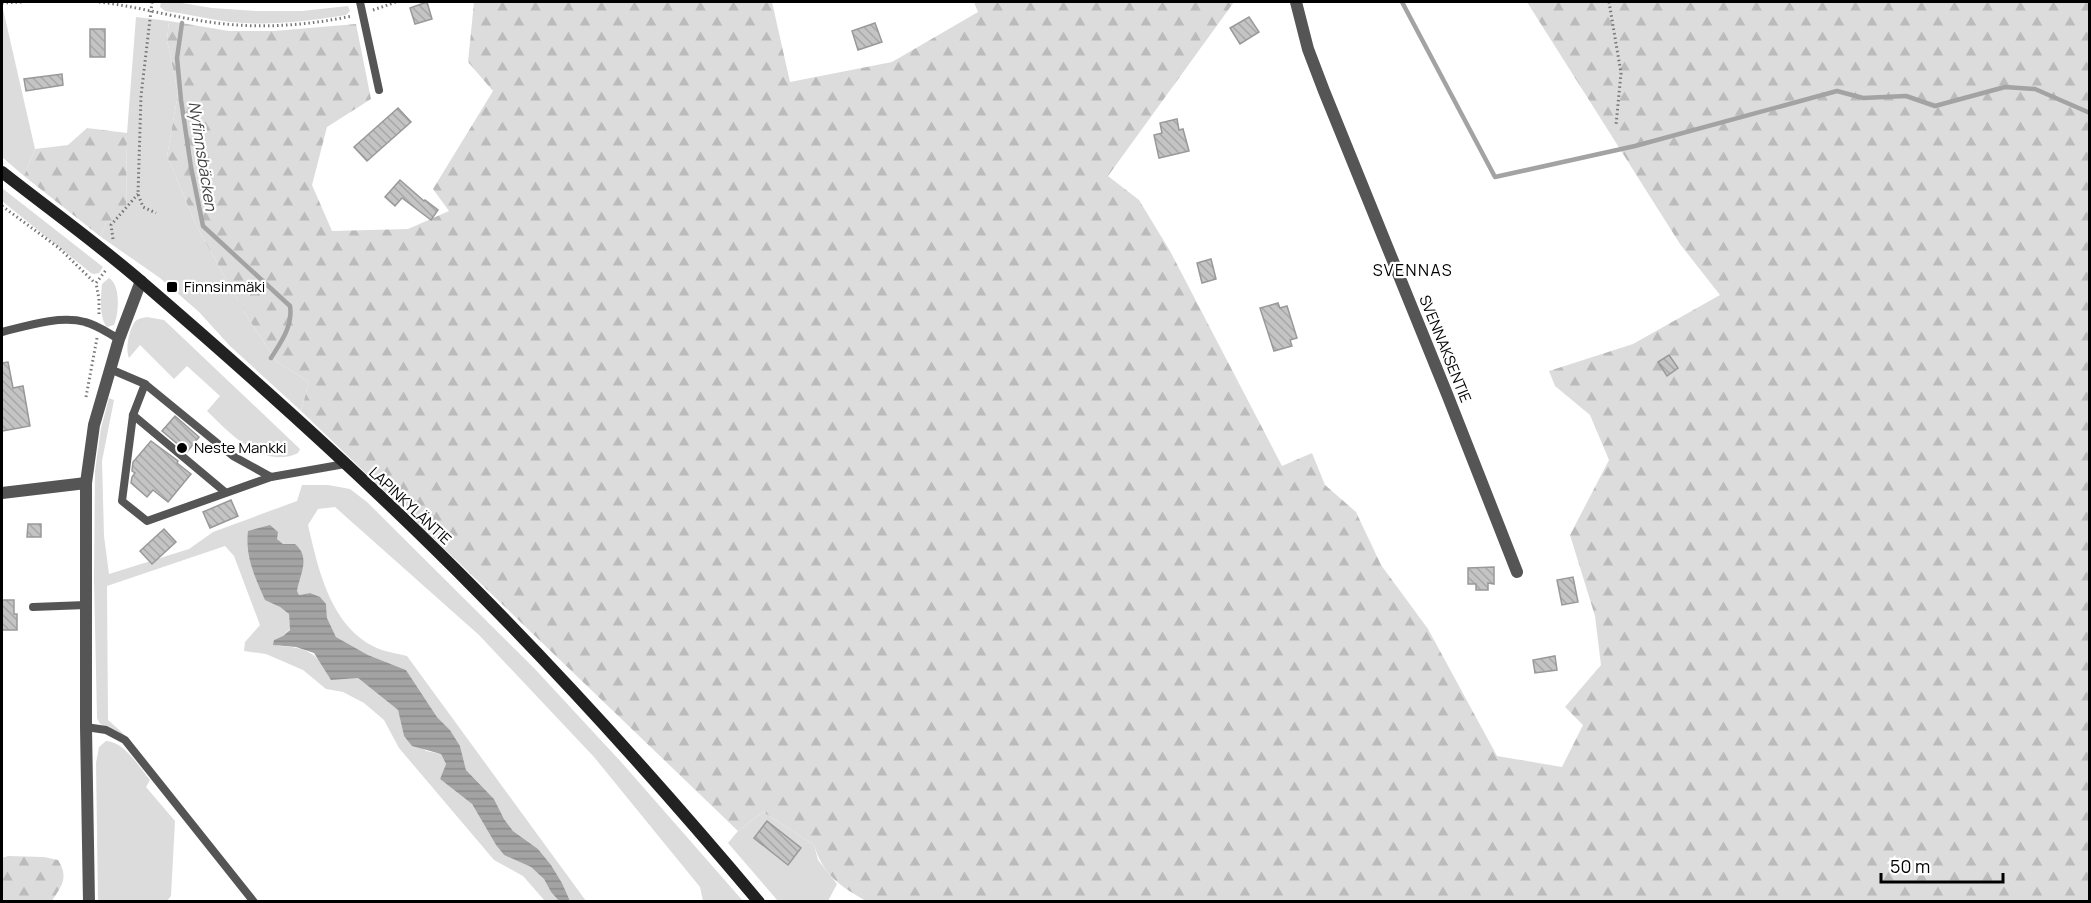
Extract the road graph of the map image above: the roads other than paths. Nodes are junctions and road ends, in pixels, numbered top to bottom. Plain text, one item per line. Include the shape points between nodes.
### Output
1 (360, 2) edge
2 (1296, 2) edge
3 (379, 90) dead end
4 (2, 172) edge
5 (141, 281) junction
6 (3, 330) edge
7 (119, 339) junction
8 (110, 369) junction
9 (145, 384) junction
10 (133, 415) junction
11 (345, 464) junction
12 (271, 477) junction
13 (86, 483) junction
14 (225, 492) junction
15 (2, 493) edge
16 (1517, 572) dead end
17 (86, 605) junction
18 (33, 607) dead end
19 (86, 727) junction
20 (89, 902) edge
21 (254, 902) edge
22 (759, 902) edge

1 - 3 lane
2 - 16 street, SVENNAKSENTIE via 1324,92
4 - 5 main road, LAPINKYLÄNTIE
5 - 7 street
5 - 11 main road, LAPINKYLÄNTIE
6 - 7 lane via 29,324 85,322
7 - 8 street
8 - 9 lane
8 - 13 street via 94,425
9 - 10 lane
9 - 12 lane via 232,456
10 - 14 lane
10 - 14 lane via 122,501 147,521
11 - 12 lane
11 - 22 main road, LAPINKYLÄNTIE via 478,592 655,781
12 - 14 lane
13 - 15 street
13 - 17 street
17 - 18 lane
17 - 19 street
19 - 20 street
19 - 21 lane via 106,730 125,740

